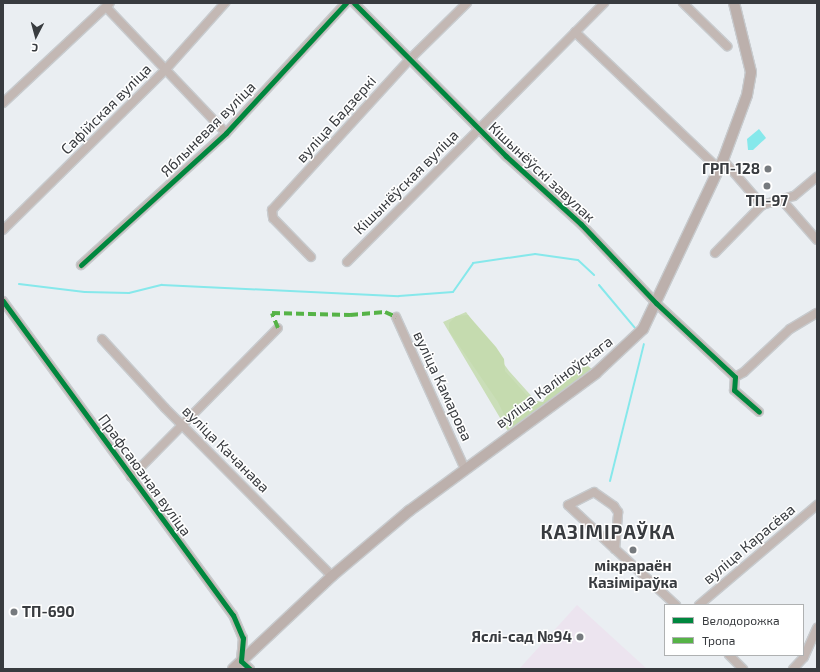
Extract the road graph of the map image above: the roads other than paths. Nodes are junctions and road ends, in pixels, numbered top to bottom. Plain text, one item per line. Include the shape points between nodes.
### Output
1 (225, 3) edge
2 (346, 3) edge
3 (354, 3) edge
4 (467, 3) edge
5 (604, 3) edge
6 (683, 3) edge
7 (734, 3) edge
8 (108, 5) edge
9 (575, 32) junction
10 (727, 46) dead end
11 (410, 59) junction
12 (166, 69) junction
13 (3, 104) edge
14 (478, 128) junction
15 (226, 132) junction
16 (720, 164) junction
17 (817, 177) edge
18 (782, 200) junction
19 (762, 205) junction
20 (3, 230) edge
21 (817, 240) edge
22 (715, 253) dead end
23 (311, 257) dead end
24 (347, 262) dead end
25 (81, 265) dead end
26 (3, 301) edge
27 (656, 303) junction
28 (817, 313) edge
29 (396, 317) dead end
30 (278, 328) dead end
31 (102, 339) dead end
32 (735, 377) junction
33 (759, 412) dead end
34 (182, 425) junction
35 (464, 467) junction
36 (131, 477) junction
37 (817, 505) edge
38 (615, 549) junction
39 (332, 576) junction
40 (675, 604) edge
41 (701, 604) edge
42 (817, 628) edge
43 (729, 656) edge
44 (241, 661) junction
45 (233, 669) edge
46 (250, 669) edge
47 (743, 669) edge
48 (793, 669) edge

1 - 12 street, Сафійская вуліца
2 - 15 street, Яблыневая вуліца
3 - 11 street, Кішынёўскі завулак
4 - 11 street, вуліца Бадзеркі
5 - 9 street, Кішынёўская вуліца
6 - 10 street
7 - 16 main road, вуліца Каліноўскага via 751,72 743,109
8 - 12 street
8 - 13 street
9 - 14 street, Кішынёўская вуліца
9 - 16 street
11 - 14 street, Кішынёўскі завулак
11 - 23 street, вуліца Бадзеркі via 272,210 273,218
12 - 15 street
12 - 20 street, Сафійская вуліца
14 - 24 street, Кішынёўская вуліца
14 - 27 street, Кішынёўскі завулак via 581,224
15 - 25 street, Яблыневая вуліца
16 - 19 street
16 - 27 main road, вуліца Каліноўскага
17 - 18 street via 794,196
18 - 19 street
18 - 21 street
19 - 22 street
26 - 36 street, Прафсаюзная вуліца
27 - 32 street, Кішынёўскі завулак
27 - 35 main road, вуліца Каліноўскага via 643,329 596,374
28 - 32 street via 790,329 744,372
29 - 35 street, вуліца Камарова
30 - 34 street
31 - 34 street, вуліца Качанава
32 - 33 street via 734,390
34 - 36 street
34 - 39 street, вуліца Качанава
35 - 39 main road, вуліца Каліноўскага
36 - 44 street, Прафсаюзная вуліца via 233,615 243,638
37 - 41 street, вуліца Карасёва
38 - 38 street via 568,505 594,492 614,506 618,512
38 - 40 street
39 - 44 main road, вуліца Каліноўскага
42 - 48 street via 804,657
43 - 47 street
44 - 45 main road, вуліца Каліноўскага
44 - 46 street

